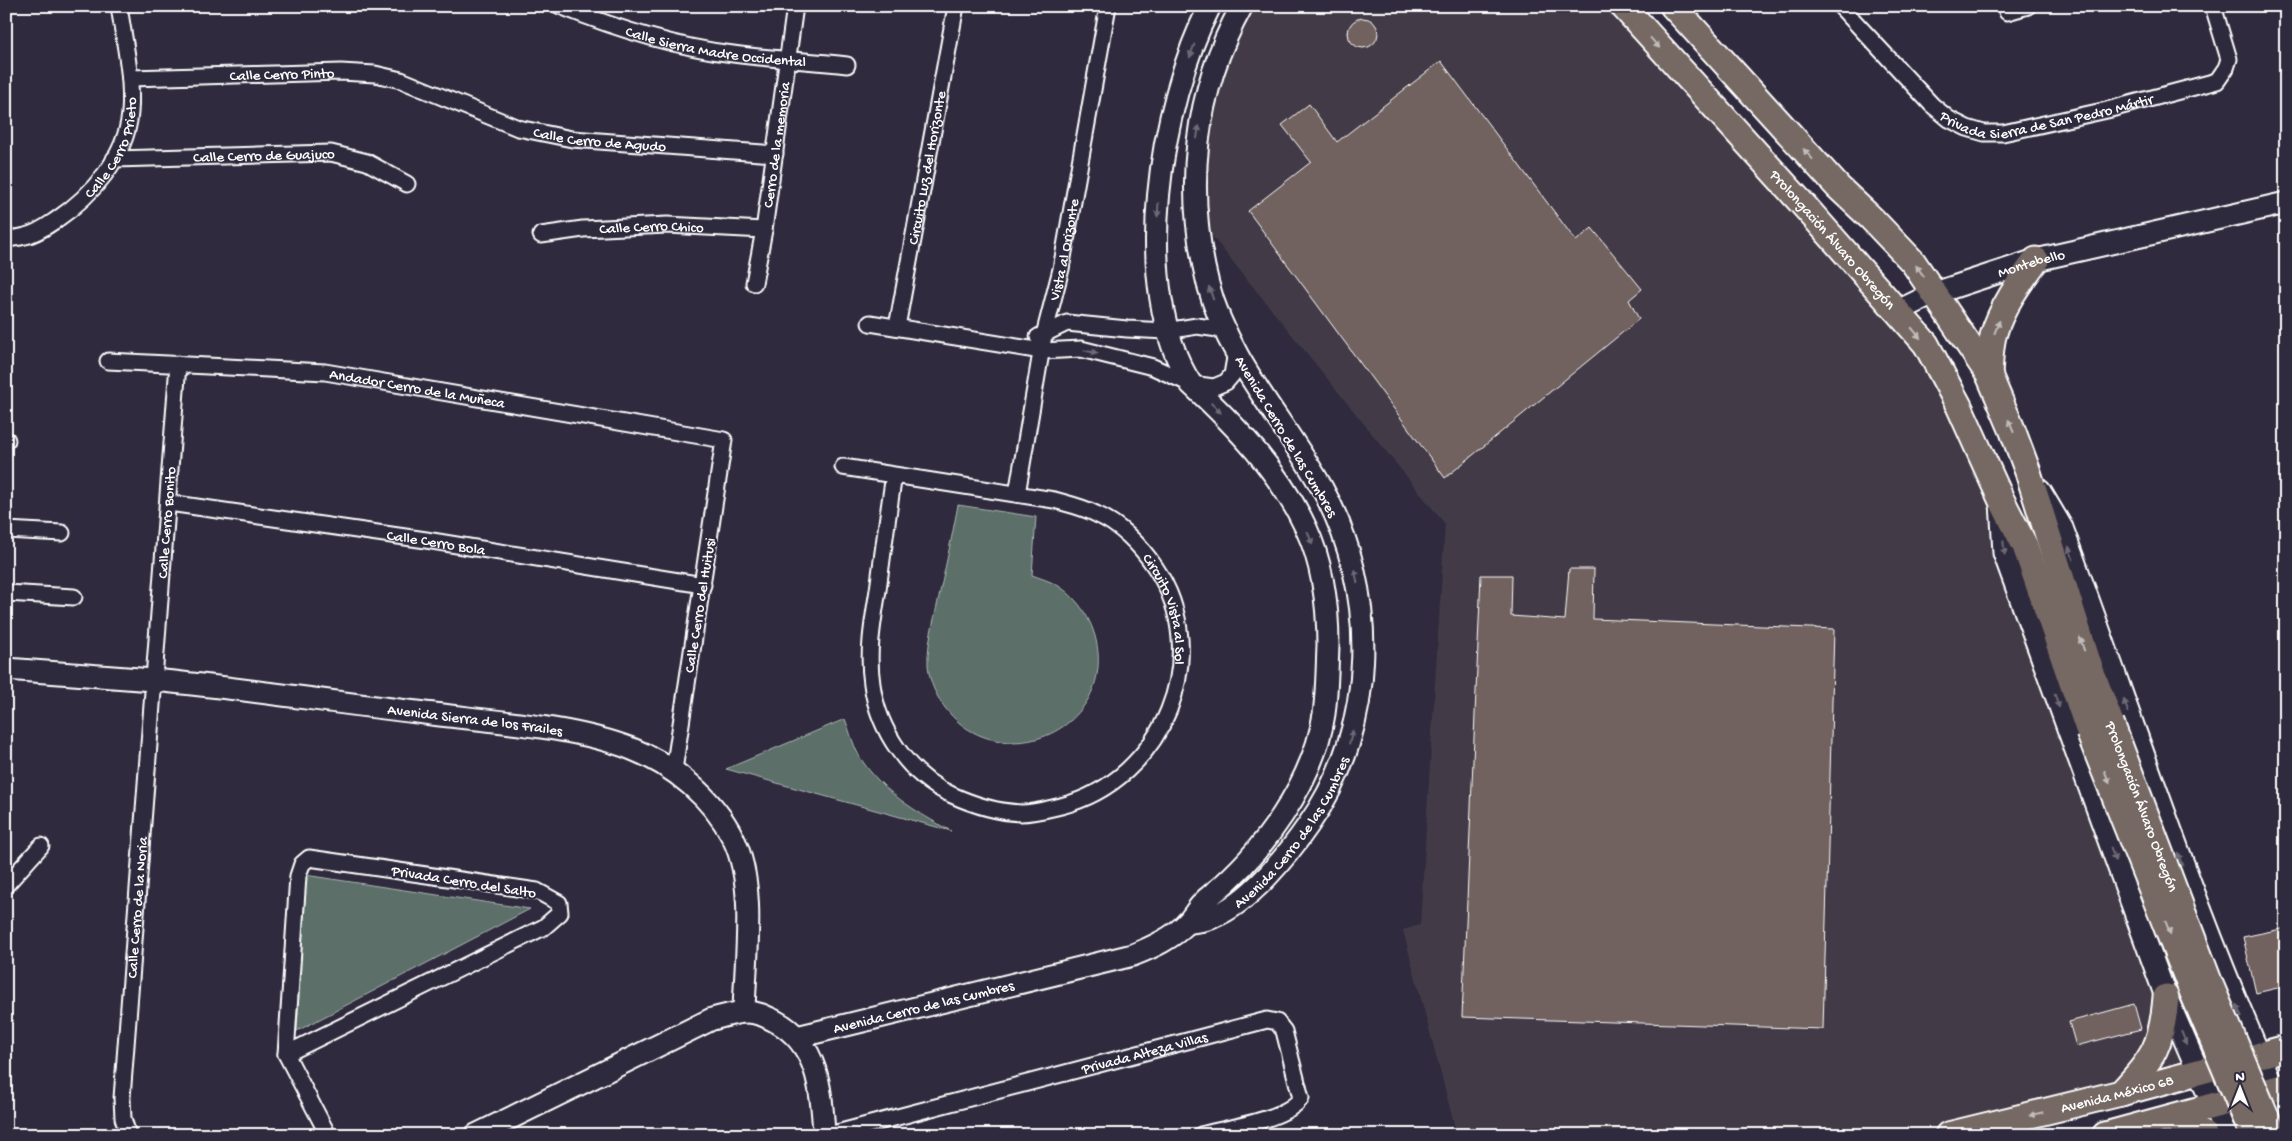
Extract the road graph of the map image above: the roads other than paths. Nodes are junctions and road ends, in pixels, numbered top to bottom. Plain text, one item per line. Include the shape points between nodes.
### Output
1 (119, 6) edge
2 (560, 6) edge
3 (795, 6) edge
4 (956, 6) edge
5 (1108, 6) edge
6 (1210, 6) edge
7 (1242, 6) edge
8 (1623, 6) edge
9 (1674, 6) edge
10 (1840, 6) edge
11 (2028, 6) edge
12 (2213, 6) edge
13 (2007, 12) dead end
14 (789, 59) junction
15 (847, 65) dead end
16 (130, 78) junction
17 (433, 92) joint
18 (775, 154) junction
19 (114, 159) junction
20 (407, 184) dead end
21 (2286, 203) edge
22 (764, 230) junction
23 (541, 235) dead end
24 (6, 239) edge
25 (2036, 260) junction
26 (754, 283) dead end
27 (1935, 293) junction
28 (1898, 311) junction
29 (870, 323) dead end
30 (897, 327) junction
31 (1166, 330) junction
32 (1225, 330) junction
33 (1044, 334) junction
34 (1018, 348) junction
35 (1042, 351) junction
36 (1236, 352) junction
37 (108, 361) dead end
38 (178, 364) junction
39 (1989, 375) junction
40 (1191, 384) junction
41 (724, 440) joint
42 (843, 467) dead end
43 (2028, 472) junction
44 (894, 475) junction
45 (1017, 494) junction
46 (2001, 499) junction
47 (169, 503) junction
48 (6, 530) edge
49 (62, 533) dead end
50 (703, 585) junction
51 (6, 593) edge
52 (74, 597) dead end
53 (6, 669) edge
54 (155, 680) junction
55 (2100, 728) junction
56 (674, 770) junction
57 (41, 846) dead end
58 (6, 885) edge
59 (1187, 922) junction
60 (2166, 997) junction
61 (744, 1012) junction
62 (797, 1037) junction
63 (2286, 1048) edge
64 (286, 1054) junction
65 (2258, 1056) junction
66 (2199, 1073) junction
67 (2280, 1088) edge
68 (2121, 1092) junction
69 (2214, 1107) junction
70 (2286, 1115) edge
71 (2170, 1118) junction
72 (128, 1135) edge
73 (328, 1135) edge
74 (476, 1135) edge
75 (824, 1135) edge
76 (829, 1135) edge
77 (1201, 1135) edge
78 (1948, 1135) edge
79 (2106, 1135) edge
80 (2204, 1135) edge
81 (2226, 1135) edge
82 (2253, 1135) edge
83 (2274, 1135) edge

1 - 16 street, Calle Cerro Prieto
2 - 14 street, Calle Sierra Madre Occidental via 681,46
3 - 14 street, Cerro de la memoria
4 - 30 street, Circuito Luz del Horizonte
5 - 33 street, Vista al Orizonte via 1061,269
6 -> 31 street, Avenida Cerro de las Cumbres via 1176,98 1163,161 1157,260
32 -> 7 street, Avenida Cerro de las Cumbres via 1200,251 1194,177 1196,144 1206,94 1219,54
8 -> 28 main road, Prolongación Álvaro Obregón
27 -> 9 main road, Prolongación Álvaro Obregón via 1900,247 1838,187
10 - 12 street, Privada Sierra de San Pedro Mártir via 1932,106 1949,119 1984,133 2021,130 2217,81 2229,59
11 - 13 street
14 - 15 street, Calle Sierra Madre Occidental
14 - 18 street, Cerro de la memoria
16 - 17 street, Calle Cerro Pinto via 341,72 374,74
16 - 19 street, Calle Cerro Prieto via 126,136
17 - 18 street, Calle Cerro de Agudo via 518,128 572,139
18 - 22 street, Cerro de la memoria
19 - 20 street, Calle Cerro de Guajuco via 331,153 367,162
19 - 24 street, Calle Cerro Prieto via 93,189 72,209 27,236
21 - 25 street, Montebello
22 - 23 street, Calle Cerro Chico via 668,225 583,229
22 - 26 street, Cerro de la memoria
25 - 27 street, Montebello
39 -> 25 main road via 1993,336 2019,282
27 - 28 street, Montebello
27 - 39 main road, Prolongación Álvaro Obregón
28 -> 46 main road, Prolongación Álvaro Obregón via 1926,344 1959,406
29 - 30 street
30 - 34 street
31 - 32 street via 1197,326
31 - 33 street via 1067,323
31 - 40 street, Avenida Cerro de las Cumbres
32 - 36 street, Avenida Cerro de las Cumbres
33 - 34 street
33 - 35 street, Vista al Orizonte
34 - 35 street
35 -> 40 street via 1081,349 1152,367
35 - 45 street, Vista al Orizonte
36 - 40 street via 1232,375 1226,382 1214,387
59 -> 36 street, Avenida Cerro de las Cumbres via 1213,918 1258,885 1319,810 1349,747 1362,670 1363,622 1346,538 1320,486
37 - 38 street, Andador Cerro de la Muñeca
38 - 41 street, Andador Cerro de la Muñeca via 325,372
38 - 47 street, Calle Cerro Bonito
43 -> 39 main road, Prolongación Álvaro Obregón
40 -> 59 street, Avenida Cerro de las Cumbres via 1263,459 1306,528 1316,553 1325,595 1328,670 1324,715 1304,777 1276,825 1254,853 1229,880 1202,902
41 - 50 street, Calle Cerro del Huitusi
42 - 44 street
55 -> 43 main road, Prolongación Álvaro Obregón via 2089,665
65 -> 43 street, Prolongación Álvaro Obregón via 2201,916 2062,528
44 - 45 street, Circuito Vista al Sol
44 - 45 street, Circuito Vista al Sol via 870,651 872,684 883,723 913,767 943,791 984,807 1022,813 1074,802 1096,793 1130,767 1151,744 1170,712 1181,670 1181,651 1179,627 1168,590 1146,555 1130,537 1098,514 1054,500
46 - 55 main road, Prolongación Álvaro Obregón via 2025,546
46 -> 60 street, Prolongación Álvaro Obregón via 2004,553
47 - 50 street, Calle Cerro Bola
47 - 54 street, Calle Cerro Bonito
48 - 49 street
50 - 56 street, Calle Cerro del Huitusi
51 - 52 street
53 - 54 street, Avenida Sierra de los Frailes
54 - 56 street, Avenida Sierra de los Frailes via 545,729 613,742
54 - 72 street, Calle Cerro de la Noria via 122,1098
55 -> 82 main road, Prolongación Álvaro Obregón, bridge via 2193,993
55 - 83 main road, Prolongación Álvaro Obregón, bridge
56 - 61 street, Avenida Sierra de los Frailes via 719,817 733,837 742,860 746,889
57 - 58 street
59 - 62 street, Avenida Cerro de las Cumbres via 1159,945 1134,955
60 -> 66 street, Prolongación Álvaro Obregón
60 - 68 main road via 2159,1045
61 - 62 street via 759,1013
61 - 74 street via 712,1019
62 - 75 street via 812,1060 822,1095
63 - 65 main road, Avenida México 68
64 - 64 street, Privada Cerro del Salto via 298,876 305,860 313,858 537,891 558,903 560,913 544,928
64 - 73 street
65 - 66 main road, Avenida México 68
65 - 67 street, Prolongación Álvaro Obregón
66 - 68 main road, Avenida México 68
66 - 69 street, Prolongación Álvaro Obregón
67 - 69 main road
67 - 70 street, Prolongación Álvaro Obregón
68 -> 78 main road, Avenida México 68
69 - 71 main road
69 - 81 street, Prolongación Álvaro Obregón
71 - 79 main road
71 - 80 main road
76 - 77 street, Privada Alteza Villas via 1267,1020 1277,1022 1284,1030 1301,1098 1297,1105 1284,1113

